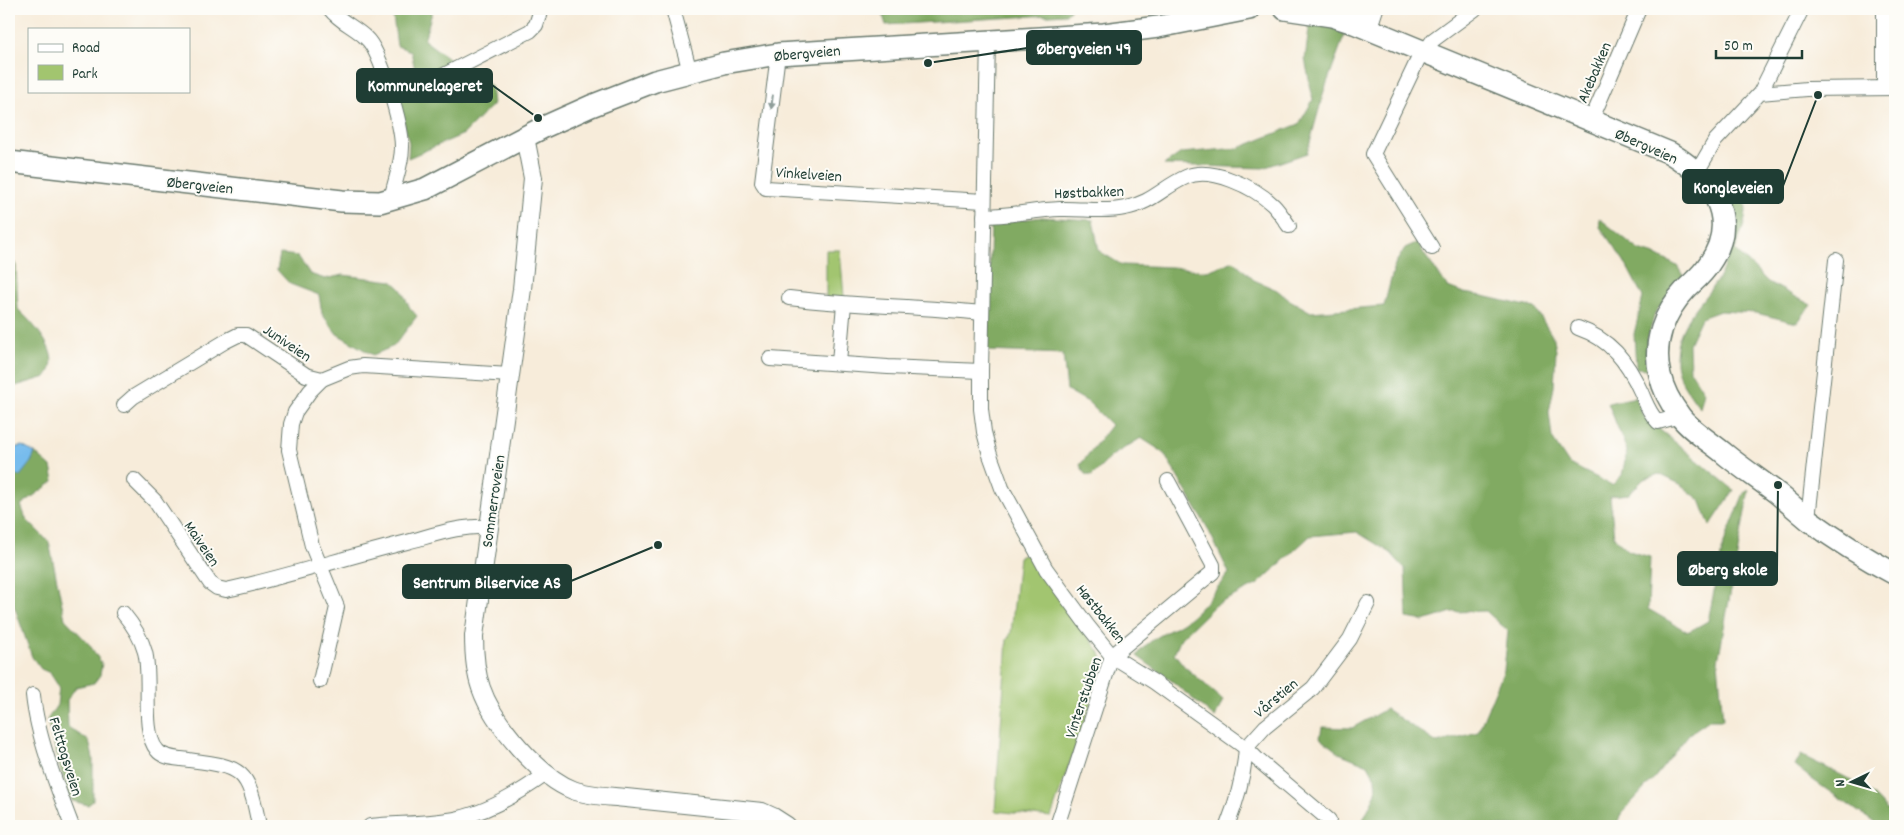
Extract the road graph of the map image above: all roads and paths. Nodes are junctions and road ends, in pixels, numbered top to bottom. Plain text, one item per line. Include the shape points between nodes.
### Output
1 (330, 9) edge
2 (541, 9) edge
3 (673, 9) edge
4 (1249, 9) edge
5 (1285, 9) edge
6 (1376, 9) edge
7 (1475, 9) edge
8 (1639, 9) edge
9 (1802, 9) edge
10 (1884, 9) edge
11 (1363, 21) edge
12 (988, 41) junction
13 (1423, 52) junction
14 (778, 54) junction
15 (690, 72) junction
16 (442, 76) dead end
17 (1890, 88) edge
18 (1760, 93) junction
19 (1591, 121) junction
20 (526, 137) junction
21 (9, 162) edge
22 (1697, 172) junction
23 (391, 200) junction
24 (984, 201) junction
25 (984, 216) junction
26 (1289, 226) dead end
27 (1432, 248) dead end
28 (1836, 260) dead end
29 (789, 298) dead end
30 (844, 304) junction
31 (982, 313) junction
32 (1578, 328) dead end
33 (770, 358) dead end
34 (840, 362) junction
35 (981, 372) junction
36 (510, 375) junction
37 (322, 379) junction
38 (124, 405) dead end
39 (1680, 416) junction
40 (134, 480) dead end
41 (1168, 481) dead end
42 (1808, 519) junction
43 (489, 527) junction
44 (320, 566) junction
45 (1895, 574) edge
46 (1368, 603) dead end
47 (123, 613) dead end
48 (1112, 656) junction
49 (320, 682) dead end
50 (33, 695) dead end
51 (1246, 748) junction
52 (546, 774) junction
53 (479, 819) edge
54 (1329, 820) dead end
55 (72, 826) edge
56 (260, 826) edge
57 (370, 826) edge
58 (787, 826) edge
59 (1056, 826) edge
60 (1227, 826) edge

1 - 23 street via 367,38 383,66 402,145
2 - 16 street via 536,25 530,31
3 - 15 street
4 - 12 main road, Øbergveien via 1126,32
5 - 11 main road, Øbergveien
6 - 11 street
7 - 13 street via 1433,40
8 - 19 street, Akebakken
9 - 18 street
10 - 17 street
11 - 13 main road, Øbergveien
12 - 14 main road, Øbergveien
12 - 24 street, Høstbakken
13 - 19 main road, Øbergveien
13 - 27 street via 1372,154
14 - 15 main road, Øbergveien via 724,62
14 -> 24 street, Vinkelveien via 762,182 766,188
15 - 20 main road, Øbergveien via 616,96
17 - 18 street
18 - 22 street via 1714,141
19 - 22 main road, Øbergveien via 1670,153
20 - 23 main road, Øbergveien via 426,189
20 - 36 street, Sommerroveien via 533,178
21 - 23 main road, Øbergveien via 342,201
22 - 39 main road, Øbergveien via 1717,201 1722,216 1722,238 1710,264 1676,301 1661,331 1660,376
24 - 25 street, Høstbakken
25 - 26 street, Høstbakken via 1062,209 1124,208 1148,201 1184,177 1204,174 1244,185 1273,205
25 - 31 street, Høstbakken
28 - 42 street
29 - 30 street
30 - 31 street
30 - 34 street
31 - 35 street, Høstbakken
32 - 39 street via 1614,348 1632,372 1658,422
33 - 34 street
34 - 35 street
35 - 48 street, Høstbakken via 984,432 1002,488 1046,569
36 - 37 street, Juniveien via 363,366
36 - 43 street, Sommerroveien
37 - 38 street, Juniveien via 306,375 253,338 238,335
37 - 44 street via 295,412 289,450 312,546
39 - 42 main road, Øbergveien
40 - 44 street, Maiveien via 155,502 206,578 217,588 226,590
41 - 48 street, Vinterstubben via 1213,565 1213,572
42 - 45 main road, Øbergveien via 1841,543
43 - 44 street, Maiveien via 471,526
43 - 52 street, Sommerroveien via 474,636 476,671 489,708 516,745
44 - 49 street via 337,607
46 - 51 street, Vårstien via 1350,639 1313,688 1265,727
47 - 56 street via 135,628 145,652 148,722 157,751 172,758 235,769 243,776 254,796
48 - 51 street, Høstbakken
48 - 59 street, Vinterstubben
50 - 55 street, Felttogsveien via 47,753
51 - 54 street, Høstbakken
51 - 60 street via 1245,766
52 - 53 street
52 - 58 street, Sommerroveien via 574,790 587,793 762,812
53 - 57 street

